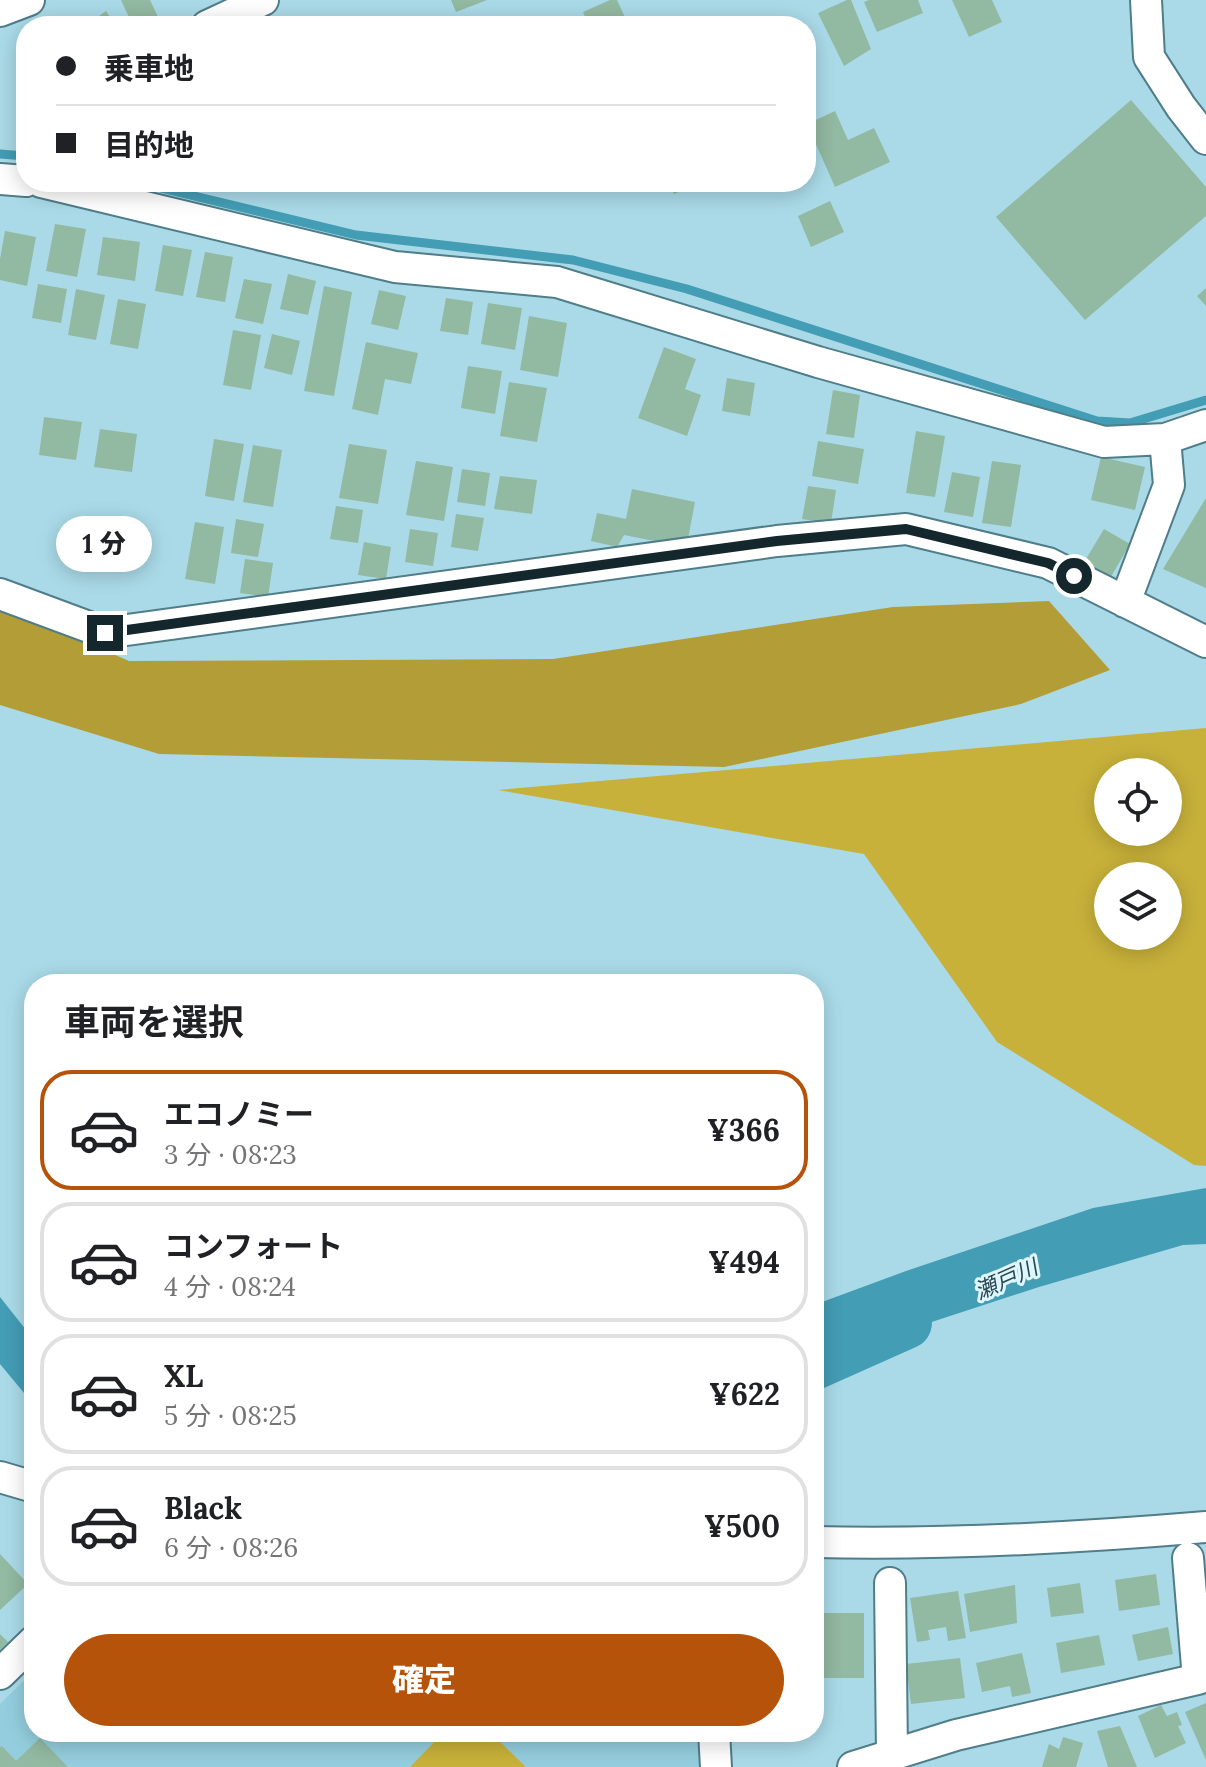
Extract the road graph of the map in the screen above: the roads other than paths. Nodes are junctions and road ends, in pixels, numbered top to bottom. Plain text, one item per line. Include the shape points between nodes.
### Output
1 (28, 0) edge
2 (263, 0) edge
3 (1146, 0) edge
4 (0, 11) edge
5 (229, 16) edge
6 (1206, 139) edge
7 (88, 192) edge
8 (1206, 425) edge
9 (1165, 439) junction
10 (0, 594) edge
11 (1125, 602) junction
12 (1206, 642) edge
13 (0, 1477) edge
14 (24, 1485) edge
15 (1206, 1527) edge
16 (824, 1542) edge
17 (1188, 1558) dead end
18 (890, 1583) dead end
19 (24, 1651) edge
20 (0, 1674) edge
21 (715, 1742) edge
22 (892, 1755) junction
23 (716, 1767) edge
24 (853, 1767) edge

1 - 4 street
2 - 5 street
3 - 6 street via 1149,57
7 - 9 street via 395,267 557,282 1104,442
8 - 9 street
9 - 11 street via 1169,485
10 - 11 street via 105,633 777,541 906,529 1048,563
11 - 12 street
13 - 14 street
15 - 16 street via 892,1544
17 - 22 street via 1198,1679
18 - 22 street
19 - 20 street
21 - 23 street
22 - 24 street

